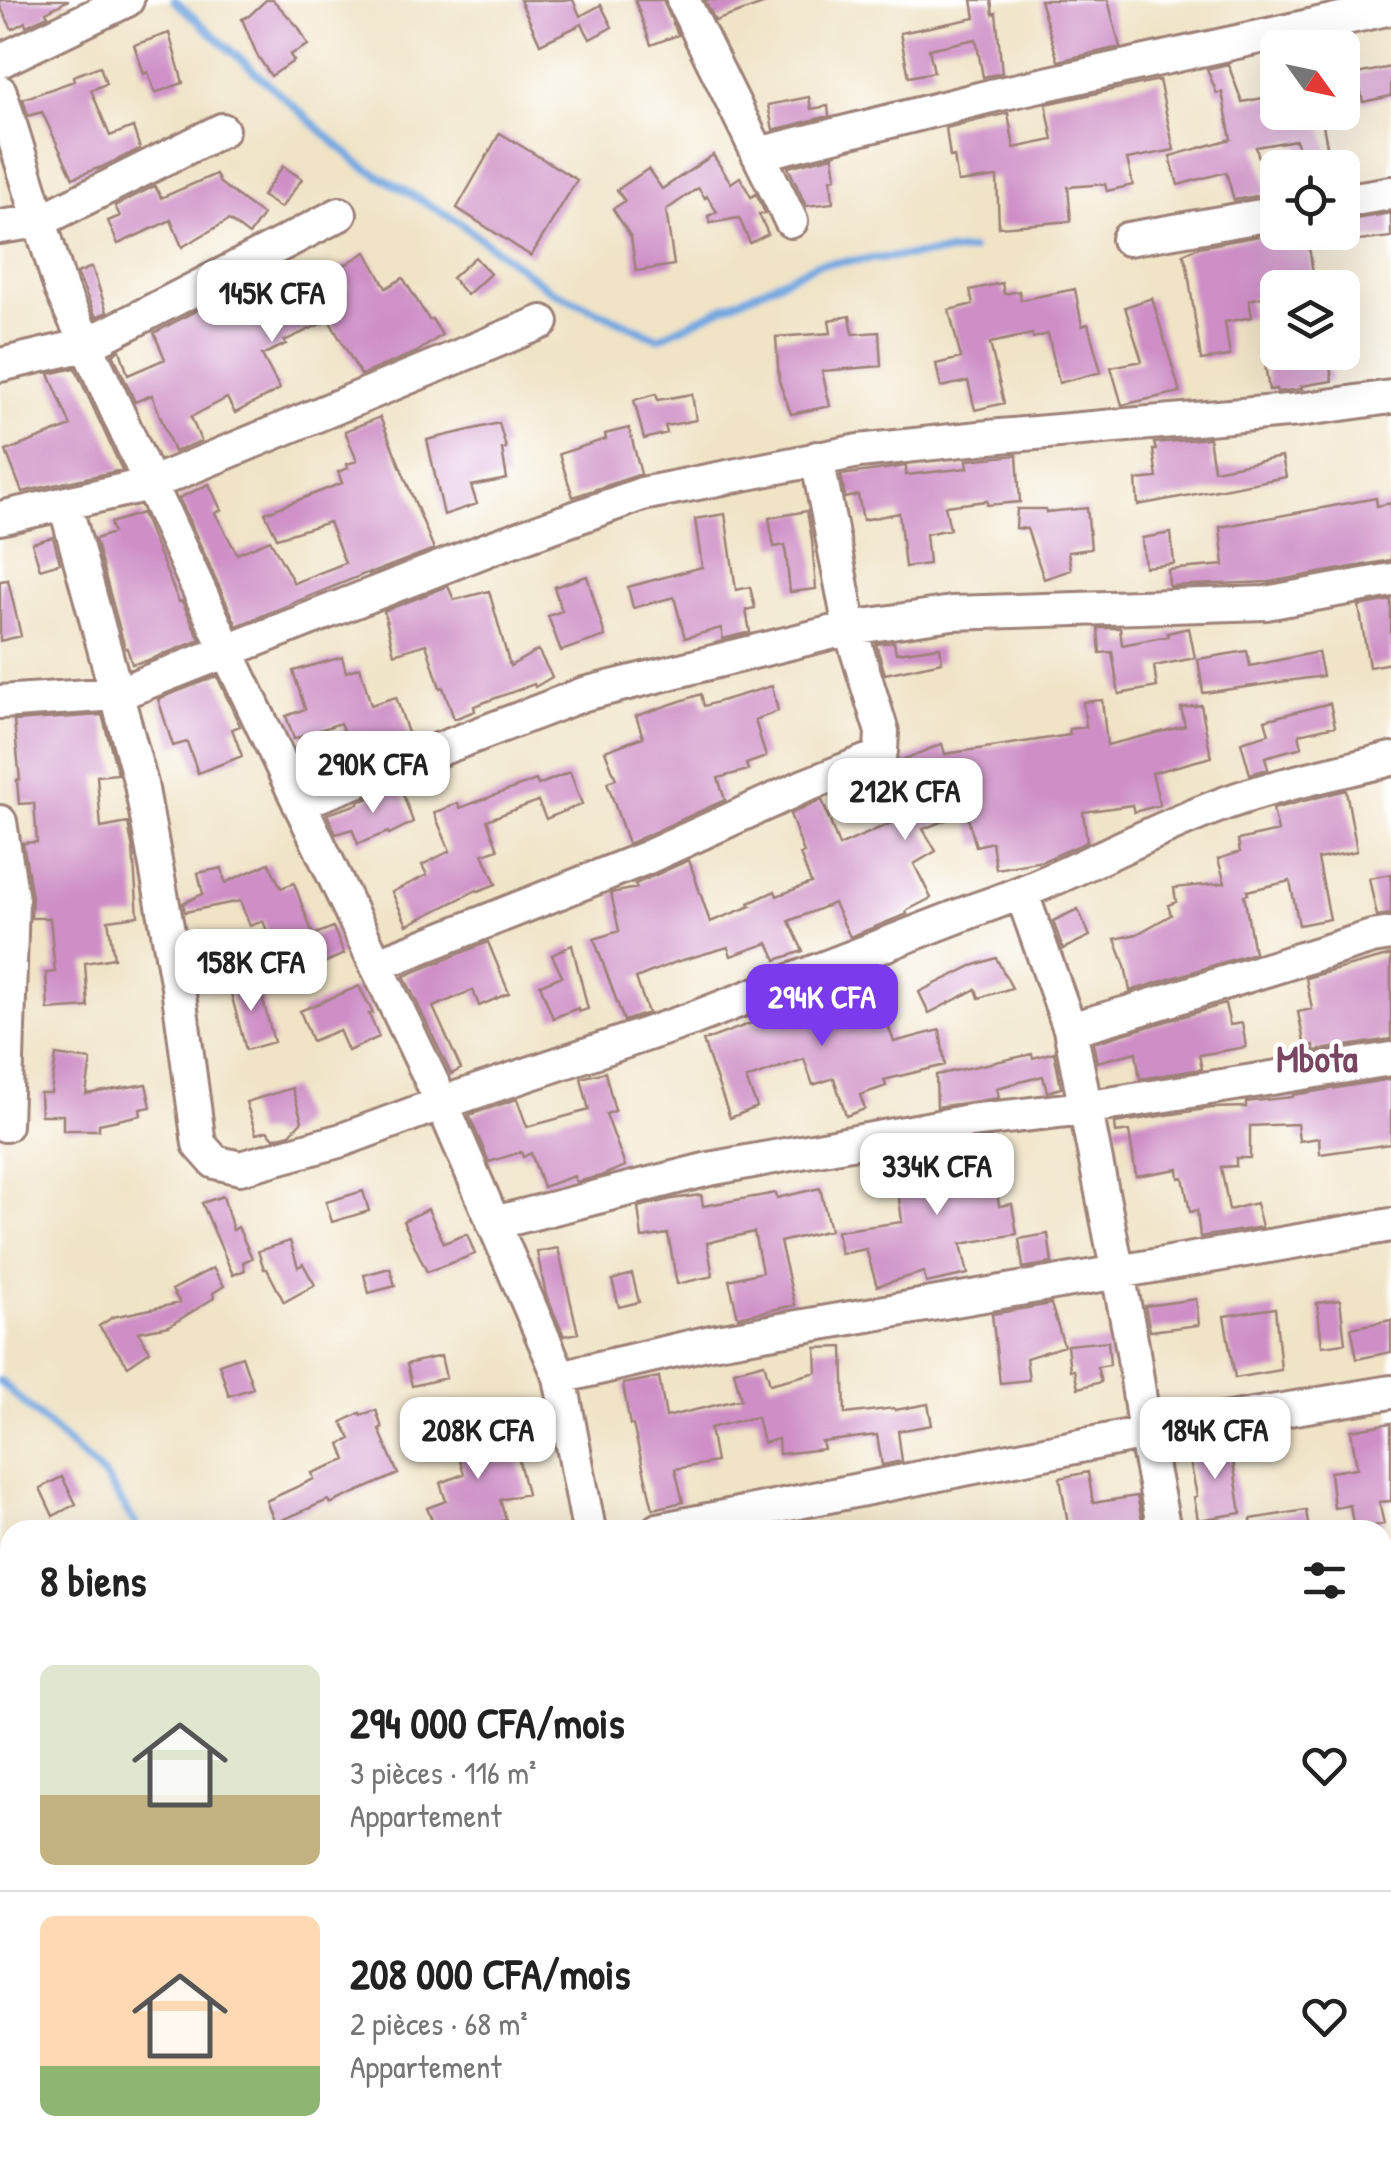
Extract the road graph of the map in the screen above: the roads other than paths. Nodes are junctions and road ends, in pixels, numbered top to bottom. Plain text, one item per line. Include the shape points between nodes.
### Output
1 (127, 0) edge
2 (683, 0) edge
3 (1391, 8) edge
4 (0, 62) edge
5 (0, 92) edge
6 (222, 130) dead end
7 (758, 154) junction
8 (1391, 193) edge
9 (1360, 198) edge
10 (340, 214) dead end
11 (1260, 215) edge
12 (791, 221) dead end
13 (40, 222) junction
14 (0, 227) edge
15 (1128, 239) dead end
16 (542, 322) dead end
17 (86, 345) junction
18 (0, 365) edge
19 (1391, 398) edge
20 (818, 458) junction
21 (150, 484) junction
22 (66, 504) junction
23 (0, 518) edge
24 (1391, 580) edge
25 (850, 628) junction
26 (226, 651) junction
27 (117, 694) junction
28 (0, 702) edge
29 (1391, 759) edge
30 (299, 803) junction
31 (0, 822) edge
32 (1022, 894) junction
33 (1391, 934) edge
34 (376, 965) junction
35 (1070, 1029) junction
36 (1391, 1059) edge
37 (442, 1103) junction
38 (1084, 1108) junction
39 (4, 1125) dead end
40 (494, 1223) junction
41 (1391, 1225) edge
42 (1118, 1274) junction
43 (560, 1377) junction
44 (1391, 1392) edge
45 (1145, 1433) junction
46 (587, 1520) edge
47 (708, 1520) edge
48 (1162, 1520) edge

1 - 4 street
2 - 7 street
3 - 7 street
5 - 13 street
6 - 13 street
7 - 12 street
8 - 9 street
10 - 17 street
11 - 15 street
13 - 14 street
13 - 17 street
16 - 21 street
17 - 18 street
17 - 21 street
19 - 20 street
20 - 25 street
20 - 26 street via 642,494
21 - 22 street
21 - 26 street
22 - 23 street
22 - 27 street
24 - 25 street via 1266,603 952,613
25 - 30 street via 584,694
25 - 34 street via 882,732 874,759
26 - 27 street
26 - 30 street
27 - 28 street
27 - 37 street via 178,987 199,1144 215,1162 240,1168
29 - 32 street via 1229,802
30 - 34 street
31 - 39 street via 12,900
32 - 35 street
32 - 37 street via 692,1019
33 - 35 street
34 - 37 street
35 - 38 street
36 - 38 street
37 - 40 street
38 - 40 street via 970,1121 709,1169
38 - 42 street
40 - 43 street
41 - 42 street
42 - 43 street via 711,1342
42 - 45 street
43 - 46 street
44 - 45 street
45 - 47 street
45 - 48 street

